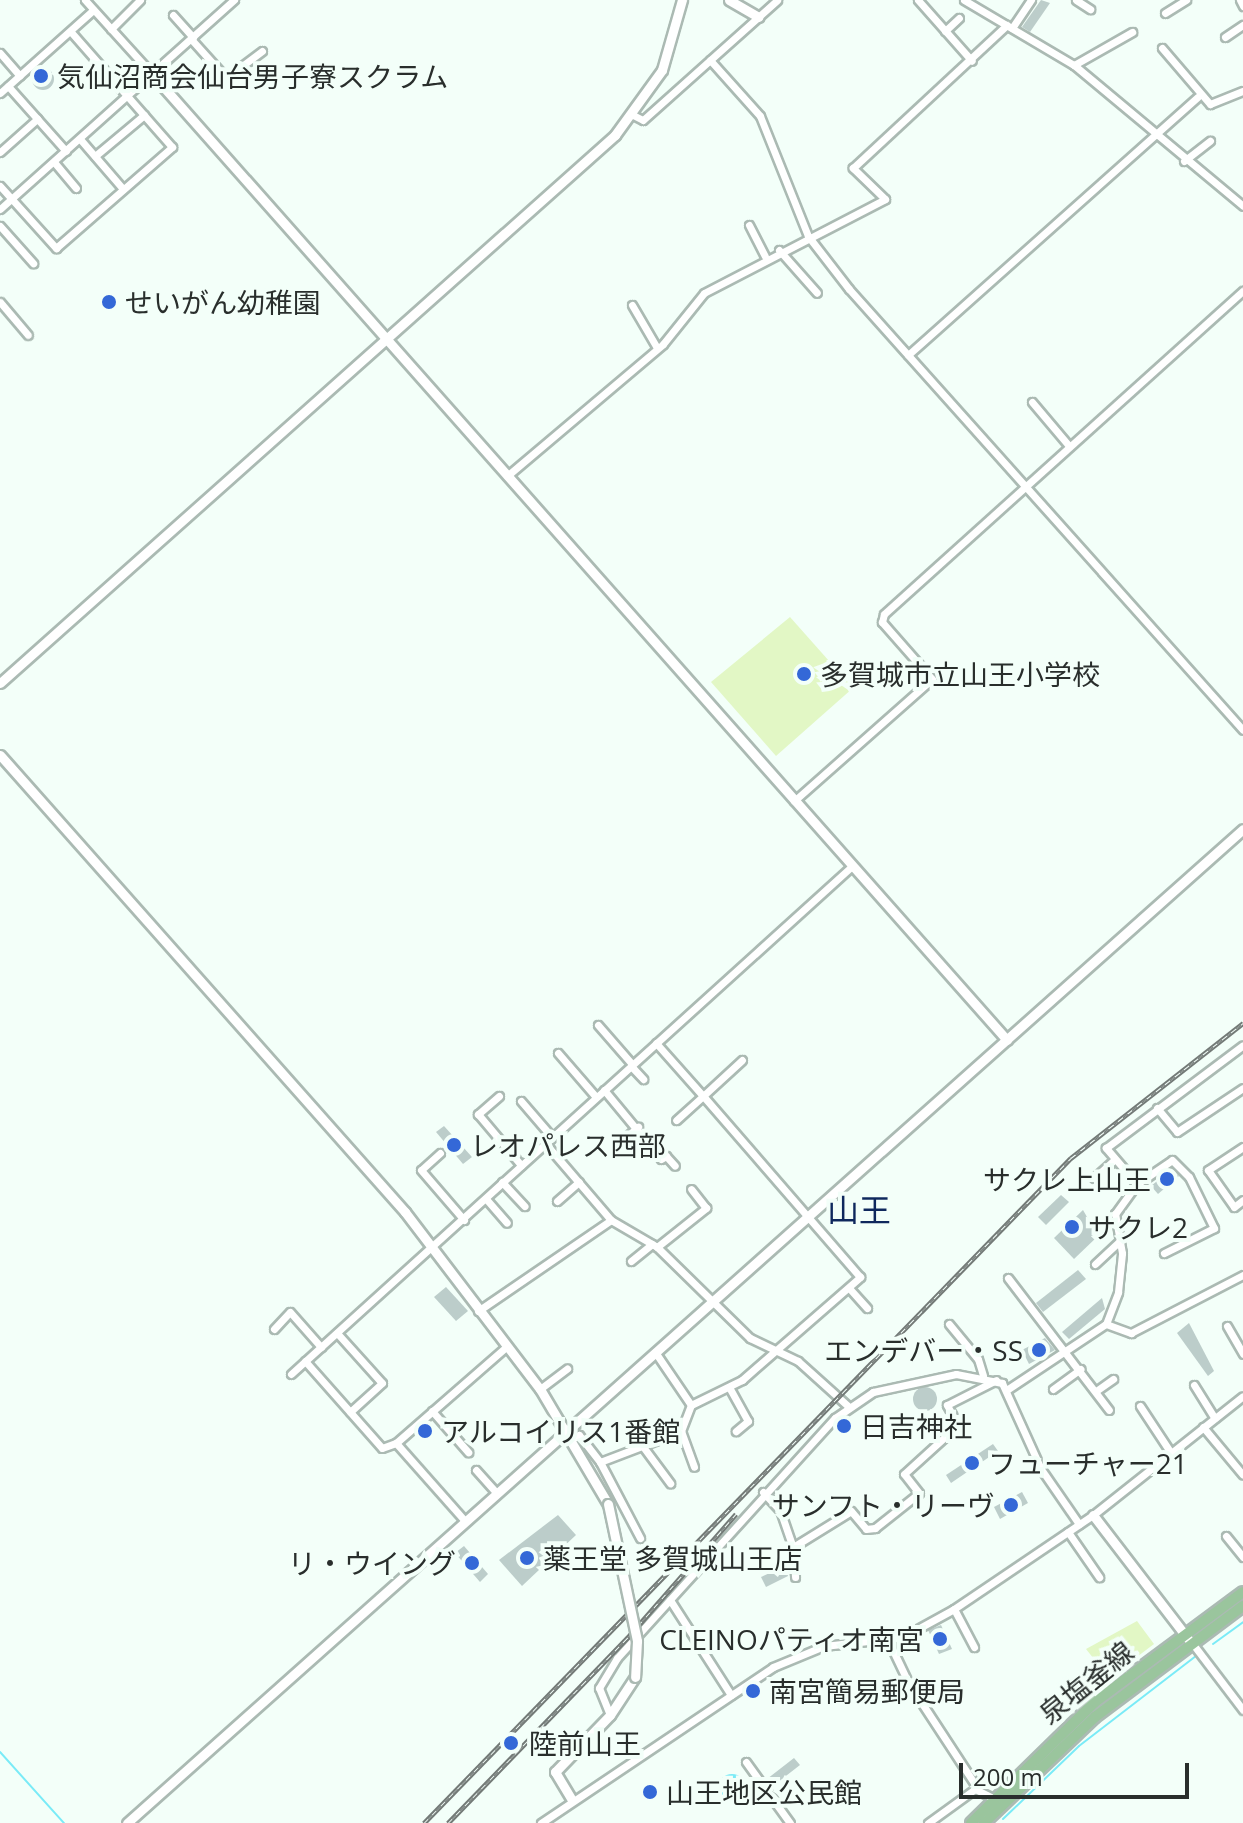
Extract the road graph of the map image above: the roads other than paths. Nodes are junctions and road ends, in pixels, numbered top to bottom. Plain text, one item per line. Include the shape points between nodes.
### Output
1 (85, 0) edge
2 (140, 0) edge
3 (234, 0) edge
4 (682, 0) edge
5 (729, 0) edge
6 (777, 0) edge
7 (918, 0) edge
8 (964, 0) edge
9 (1031, 0) edge
10 (1076, 0) edge
11 (1186, 0) edge
12 (1240, 0) edge
13 (1243, 6) edge
14 (1090, 9) dead end
15 (93, 10) junction
16 (1165, 13) dead end
17 (173, 15) dead end
18 (758, 17) junction
19 (959, 18) dead end
20 (1243, 25) edge
21 (1010, 27) junction
22 (111, 29) junction
23 (70, 31) junction
24 (945, 31) junction
25 (1132, 32) dead end
26 (1231, 37) dead end
27 (192, 38) junction
28 (1162, 48) dead end
29 (262, 51) dead end
30 (0, 53) edge
31 (710, 60) junction
32 (972, 61) junction
33 (1074, 65) junction
34 (152, 74) junction
35 (20, 76) junction
36 (8, 86) junction
37 (1243, 91) edge
38 (0, 93) edge
39 (128, 97) junction
40 (1198, 97) junction
41 (144, 115) junction
42 (633, 115) junction
43 (37, 119) junction
44 (1155, 136) junction
45 (80, 139) junction
46 (1210, 141) dead end
47 (66, 151) junction
48 (0, 152) edge
49 (95, 156) junction
50 (1184, 161) junction
51 (54, 162) junction
52 (0, 186) edge
53 (76, 188) dead end
54 (123, 189) junction
55 (12, 199) junction
56 (1243, 206) edge
57 (0, 209) edge
58 (749, 225) dead end
59 (0, 226) edge
60 (808, 236) junction
61 (779, 250) junction
62 (765, 256) junction
63 (33, 263) dead end
64 (1243, 291) edge
65 (817, 293) dead end
66 (0, 302) edge
67 (632, 305) dead end
68 (9, 313) junction
69 (0, 321) edge
70 (28, 335) dead end
71 (385, 340) junction
72 (656, 346) junction
73 (908, 355) junction
74 (1032, 402) dead end
75 (1069, 446) junction
76 (507, 476) junction
77 (1024, 485) junction
78 (0, 683) edge
79 (1243, 730) edge
80 (0, 755) edge
81 (794, 801) junction
82 (1243, 829) edge
83 (851, 867) junction
84 (598, 1025) dead end
85 (1007, 1040) junction
86 (656, 1043) junction
87 (1243, 1045) edge
88 (558, 1053) dead end
89 (742, 1060) dead end
90 (632, 1065) junction
91 (643, 1079) dead end
92 (1243, 1088) edge
93 (604, 1090) junction
94 (499, 1096) dead end
95 (703, 1096) junction
96 (596, 1097) junction
97 (521, 1101) dead end
98 (1157, 1108) junction
99 (676, 1120) dead end
100 (638, 1127) junction
101 (548, 1140) junction
102 (617, 1145) dead end
103 (1243, 1147) edge
104 (440, 1153) dead end
105 (1115, 1159) junction
106 (521, 1165) junction
107 (675, 1166) dead end
108 (1094, 1178) dead end
109 (502, 1182) junction
110 (579, 1182) junction
111 (1137, 1184) junction
112 (691, 1189) dead end
113 (487, 1200) junction
114 (1243, 1200) edge
115 (557, 1201) dead end
116 (524, 1206) dead end
117 (810, 1215) junction
118 (464, 1220) junction
119 (611, 1220) junction
120 (507, 1223) dead end
121 (1119, 1242) junction
122 (655, 1246) junction
123 (431, 1250) junction
124 (1164, 1253) dead end
125 (631, 1261) dead end
126 (1095, 1264) dead end
127 (1243, 1275) edge
128 (1008, 1278) dead end
129 (849, 1288) junction
130 (714, 1300) junction
131 (867, 1308) dead end
132 (476, 1312) junction
133 (949, 1324) dead end
134 (1106, 1324) junction
135 (1227, 1326) dead end
136 (274, 1329) dead end
137 (337, 1333) junction
138 (321, 1347) junction
139 (505, 1348) junction
140 (1066, 1349) junction
141 (775, 1350) junction
142 (655, 1352) junction
143 (1243, 1354) edge
144 (305, 1361) junction
145 (567, 1369) dead end
146 (1081, 1369) junction
147 (291, 1374) dead end
148 (983, 1375) junction
149 (1113, 1379) dead end
150 (996, 1380) junction
151 (1194, 1385) dead end
152 (729, 1387) junction
153 (540, 1389) junction
154 (1008, 1389) junction
155 (1053, 1389) dead end
156 (1096, 1391) junction
157 (1243, 1396) edge
158 (691, 1405) junction
159 (848, 1406) junction
160 (1140, 1406) dead end
161 (1109, 1410) dead end
162 (432, 1411) junction
163 (350, 1412) junction
164 (1215, 1418) junction
165 (1203, 1427) junction
166 (681, 1431) junction
167 (736, 1431) dead end
168 (570, 1434) junction
169 (396, 1443) junction
170 (644, 1448) junction
171 (468, 1452) dead end
172 (1171, 1453) junction
173 (600, 1462) junction
174 (694, 1467) dead end
175 (476, 1470) dead end
176 (1243, 1475) edge
177 (670, 1483) dead end
178 (763, 1492) junction
179 (497, 1493) junction
180 (1093, 1515) junction
181 (465, 1521) junction
182 (1079, 1524) junction
183 (1068, 1532) junction
184 (1226, 1536) dead end
185 (640, 1538) dead end
186 (793, 1547) junction
187 (1243, 1557) edge
188 (795, 1577) dead end
189 (1099, 1577) dead end
190 (1243, 1592) edge
191 (670, 1600) junction
192 (1243, 1606) edge
193 (954, 1609) junction
194 (1188, 1639) junction
195 (888, 1640) junction
196 (974, 1647) dead end
197 (731, 1695) junction
198 (1243, 1710) edge
199 (610, 1715) junction
200 (1058, 1750) junction
201 (746, 1762) dead end
202 (978, 1789) junction
203 (991, 1799) junction
204 (572, 1800) junction
205 (127, 1823) edge
206 (541, 1823) edge
207 (790, 1823) edge
208 (928, 1823) edge
209 (971, 1823) edge
210 (984, 1823) edge

1 - 15 street
2 - 22 street
3 - 27 street
4 - 42 street via 668,57
5 - 18 street
6 - 18 street
7 - 24 street
8 - 21 street
9 - 21 street
10 - 14 street
11 - 16 street
12 - 13 street
15 - 22 street
15 - 23 street
17 - 27 street
18 - 31 street
19 - 24 street
20 - 26 street
21 - 32 street
21 - 33 street
22 - 34 street
23 - 35 street
23 - 39 street
24 - 32 street
25 - 33 street
27 - 29 street via 226,78
27 - 34 street
28 - 40 street
30 - 35 street
31 - 42 street via 643,120
31 - 60 street via 769,132
32 - 60 street via 853,168 885,199
33 - 44 street
34 - 39 street
34 - 71 street
35 - 36 street
36 - 38 street
36 - 43 street
37 - 40 street via 1210,104
39 - 41 street
39 - 45 street
40 - 44 street
41 - 49 street
41 - 54 street via 172,147
42 - 71 street
43 - 47 street
43 - 48 street
44 - 50 street
44 - 73 street
45 - 47 street
45 - 49 street
46 - 50 street
47 - 51 street
49 - 54 street
50 - 56 street
51 - 53 street
51 - 55 street
52 - 55 street
54 - 55 street via 56,248
55 - 57 street
58 - 62 street
59 - 63 street
60 - 61 street
60 - 73 street
61 - 62 street
61 - 65 street
62 - 72 street via 704,293
64 - 75 street
66 - 68 street
67 - 72 street
68 - 69 street
68 - 70 street
71 - 76 street
71 - 78 street
72 - 76 street
73 - 77 street
74 - 75 street
75 - 77 street
76 - 81 street
77 - 79 street
77 - 81 street via 884,614 882,622 932,679
80 - 123 street via 405,1212
81 - 83 street
82 - 85 street
83 - 85 street
83 - 86 street
84 - 90 street
85 - 117 street
86 - 90 street
86 - 95 street
87 - 98 street
88 - 96 street
89 - 95 street
90 - 91 street
90 - 93 street
92 - 98 street via 1177,1132
93 - 96 street
93 - 100 street
94 - 106 street via 478,1114
95 - 99 street
95 - 117 street
96 - 101 street
97 - 101 street
98 - 105 street via 1106,1148
100 - 102 street
100 - 107 street via 661,1159 666,1156
101 - 106 street
101 - 110 street
103 - 114 street via 1208,1170 1234,1207
104 - 118 street via 421,1170
105 - 108 street
105 - 111 street
106 - 109 street
109 - 113 street
109 - 116 street
110 - 115 street
110 - 119 street
111 - 121 street via 1113,1222
111 - 124 street via 1159,1164 1180,1163 1214,1228
112 - 122 street via 706,1208
113 - 118 street
113 - 120 street
117 - 129 street via 861,1275
117 - 130 street
118 - 123 street
119 - 122 street
119 - 132 street
121 - 126 street
121 - 134 street via 1118,1292
122 - 125 street
122 - 130 street
123 - 132 street
123 - 137 street
127 - 134 street via 1131,1333
128 - 140 street
129 - 131 street
129 - 141 street
130 - 141 street via 750,1338
130 - 142 street
132 - 139 street
133 - 148 street via 978,1359
134 - 140 street
135 - 143 street
136 - 138 street via 290,1312
137 - 138 street
137 - 163 street via 382,1383
138 - 144 street
139 - 153 street
139 - 162 street
140 - 146 street
140 - 154 street
141 - 152 street
141 - 159 street via 798,1361
142 - 158 street
142 - 168 street
144 - 147 street
144 - 163 street
145 - 153 street
146 - 155 street
146 - 156 street
148 - 150 street
148 - 159 street via 887,1387
149 - 156 street
150 - 154 street
150 - 186 street via 947,1405 958,1425 904,1474 919,1493 875,1528 866,1529 851,1511
151 - 164 street
152 - 158 street
152 - 167 street via 748,1421
153 - 168 street
154 - 182 street via 1039,1465
156 - 161 street
157 - 164 street
158 - 166 street
159 - 178 street
160 - 172 street
162 - 169 street
162 - 171 street
163 - 169 street via 382,1448
164 - 165 street
165 - 172 street
165 - 176 street
166 - 170 street
166 - 174 street
168 - 173 street via 579,1435
168 - 179 street
168 - 199 street, bridge via 608,1504 637,1641 635,1677
169 - 181 street
170 - 173 street
170 - 177 street
172 - 180 street
173 - 185 street
175 - 179 street
178 - 186 street via 780,1510
178 - 191 street
179 - 181 street
180 - 182 street
180 - 194 street
181 - 205 street
182 - 183 street
183 - 189 street
183 - 193 street
184 - 187 street
186 - 188 street
190 - 194 main road, 泉塩釜線
191 - 197 street
191 - 199 street via 604,1674 600,1702
192 - 194 main road, 泉塩釜線
193 - 195 street
193 - 196 street
194 - 198 street
194 - 200 main road, 泉塩釜線
194 - 203 main road, 泉塩釜線 via 1095,1702
195 - 197 street via 803,1652
195 - 202 street via 908,1682
197 - 204 street
199 - 204 street via 555,1772
200 - 203 street
200 - 210 main road, 泉塩釜線
201 - 207 street
202 - 203 street
202 - 208 street
203 - 209 main road, 泉塩釜線
204 - 206 street

